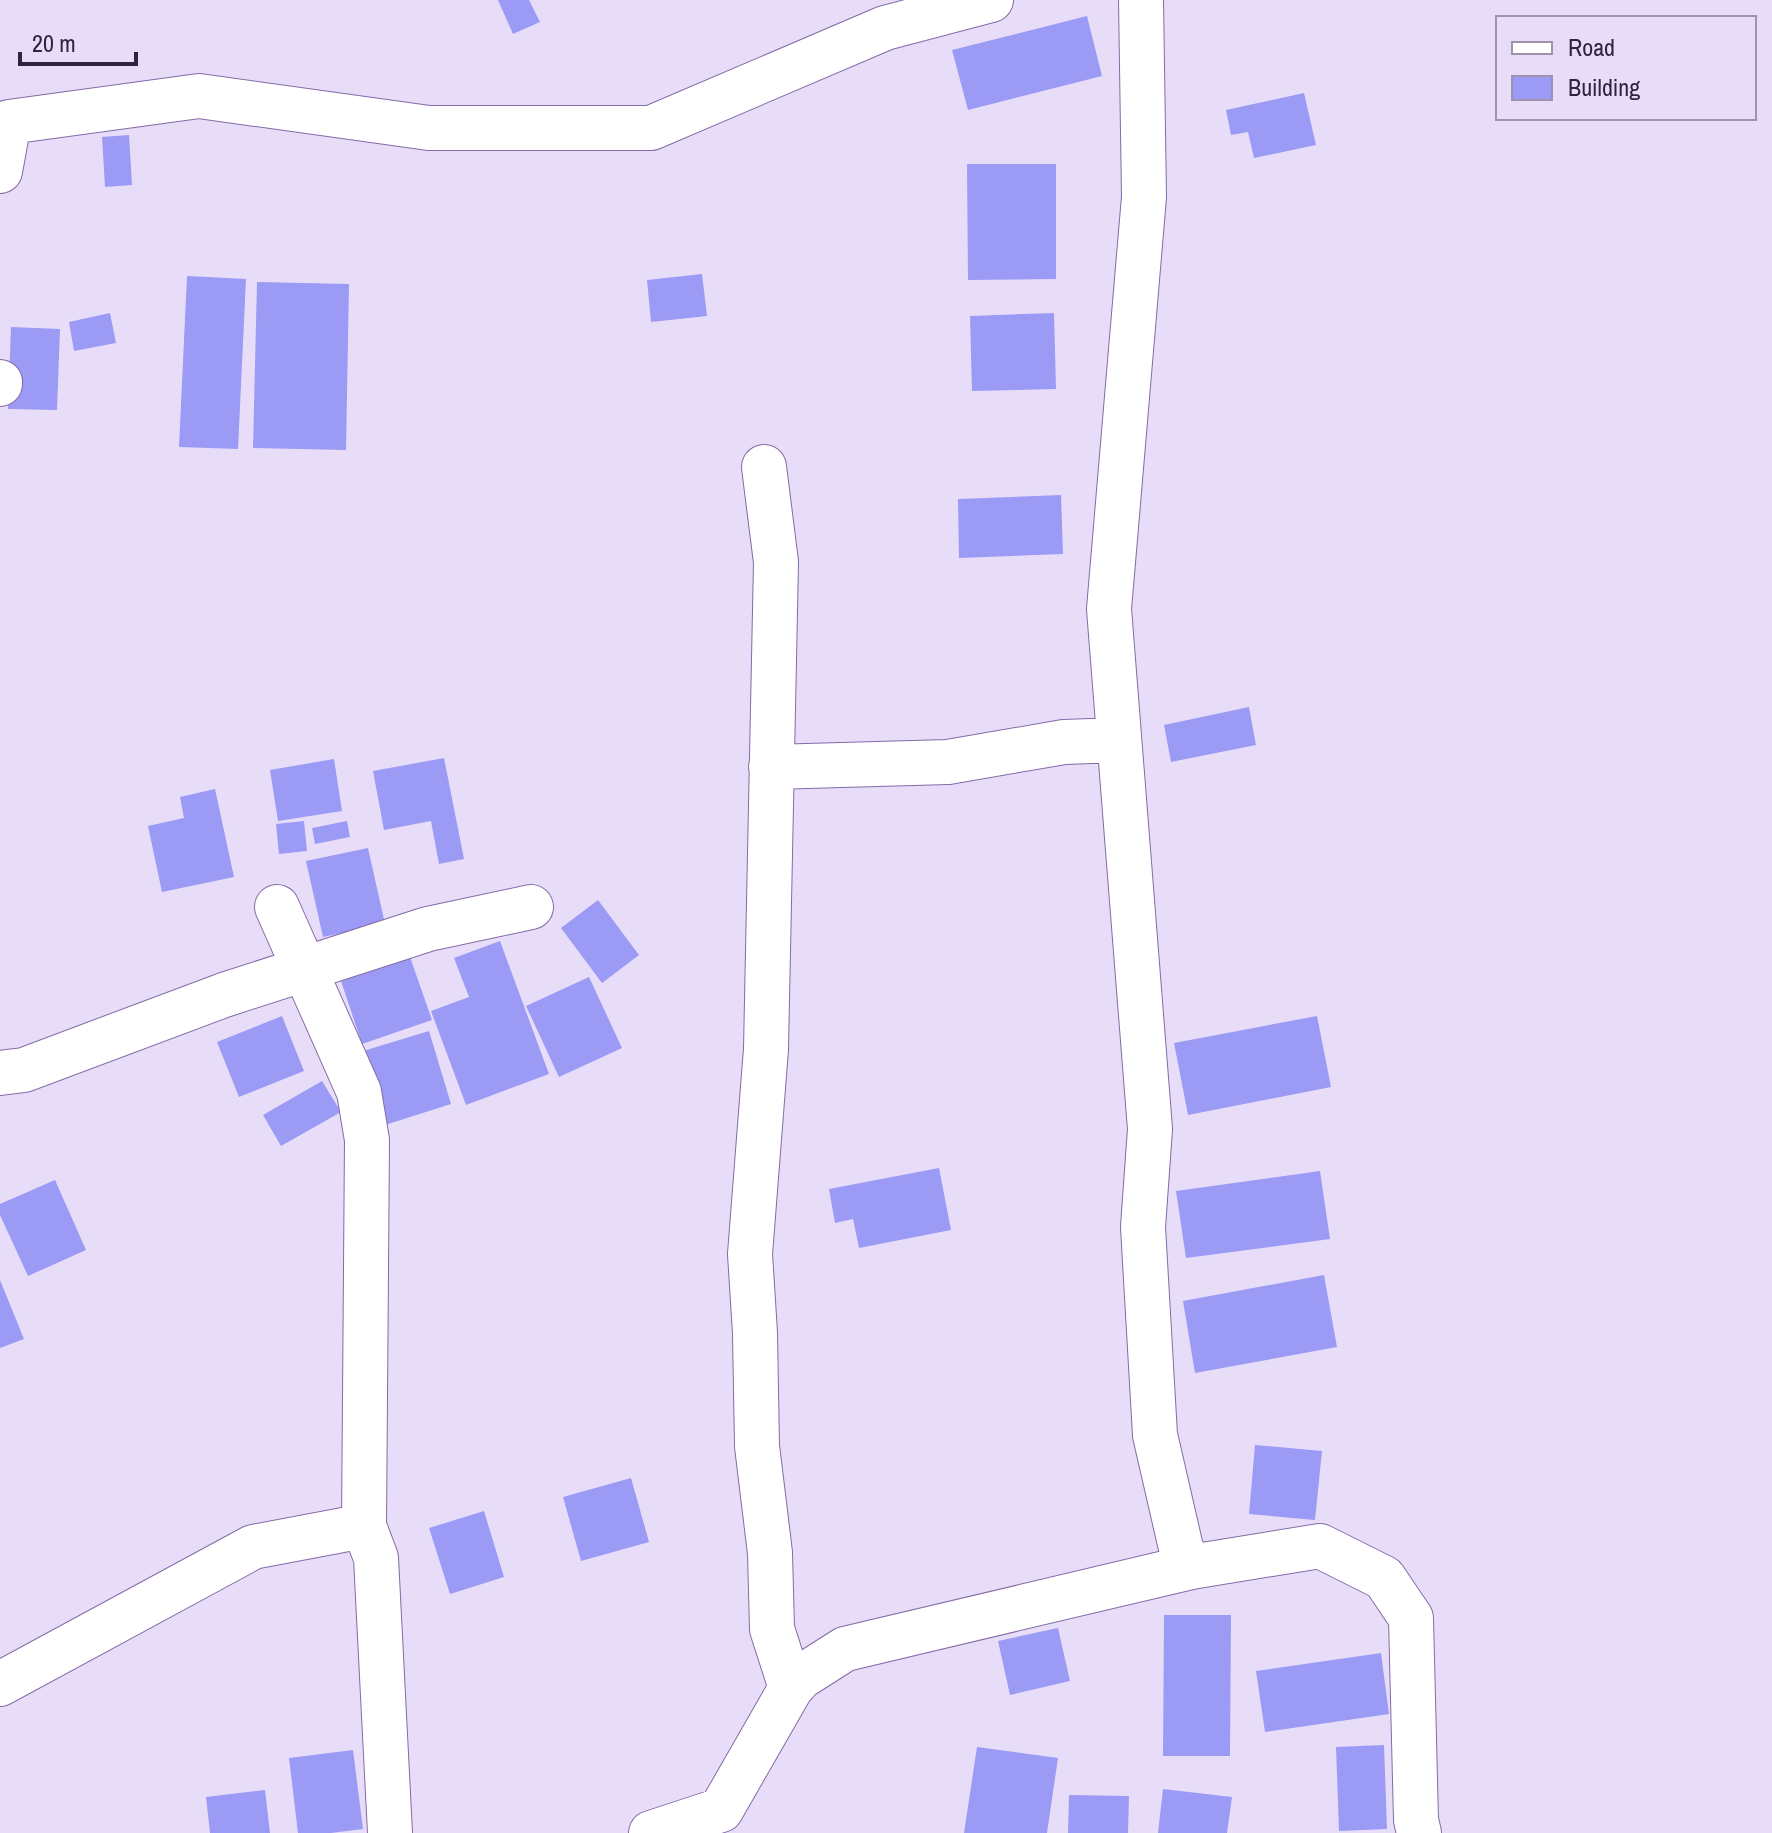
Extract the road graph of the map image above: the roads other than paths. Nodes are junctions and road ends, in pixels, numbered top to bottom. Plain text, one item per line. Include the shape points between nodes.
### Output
1 (991, 0) edge
2 (1141, 0) edge
3 (0, 171) edge
4 (764, 467) dead end
5 (1119, 740) junction
6 (771, 767) junction
7 (277, 907) dead end
8 (531, 907) dead end
9 (304, 971) junction
10 (0, 1073) edge
11 (364, 1526) junction
12 (1191, 1567) junction
13 (0, 1684) edge
14 (791, 1688) junction
15 (390, 1833) edge
16 (651, 1833) edge
17 (1419, 1833) edge

1 - 3 street via 885,28 651,128 429,128 199,96 9,122
2 - 5 street via 1144,197 1109,609
4 - 6 street via 776,562
5 - 6 street via 1064,742 948,762
5 - 12 street via 1150,1129 1143,1227 1155,1435 1181,1548
6 - 14 street via 766,1049 750,1254 757,1446 770,1553 772,1629
7 - 9 street
8 - 9 street via 428,929
9 - 10 street via 224,995 24,1070
9 - 11 street via 359,1092 367,1140
11 - 13 street via 253,1547
11 - 15 street via 376,1558
12 - 14 street via 845,1649
12 - 17 street via 1320,1546 1384,1578 1411,1618
14 - 16 street via 721,1810

